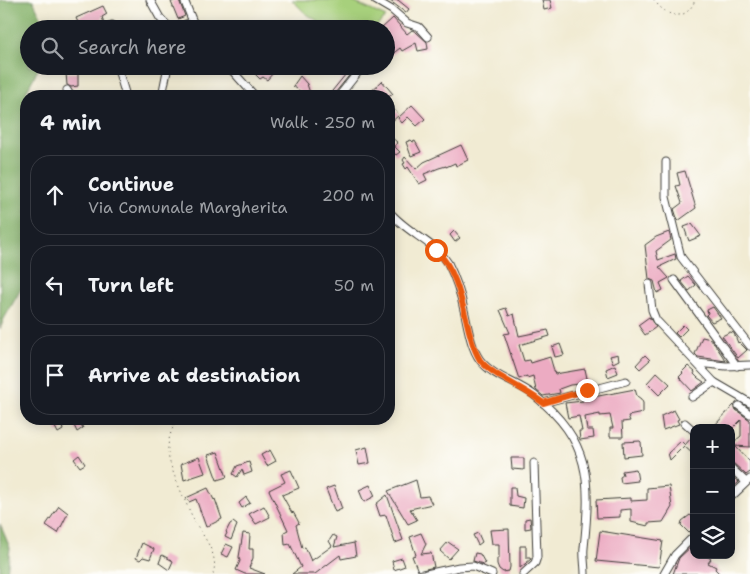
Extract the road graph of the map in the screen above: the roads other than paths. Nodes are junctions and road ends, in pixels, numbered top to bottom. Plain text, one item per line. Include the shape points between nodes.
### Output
1 (150, 0) edge
2 (184, 0) edge
3 (375, 0) edge
4 (162, 20) edge
5 (192, 20) edge
6 (428, 37) dead end
7 (120, 75) edge
8 (166, 75) edge
9 (236, 75) edge
10 (356, 75) edge
11 (124, 90) edge
12 (163, 90) edge
13 (250, 90) edge
14 (344, 90) edge
15 (666, 162) dead end
16 (395, 219) edge
17 (674, 280) dead end
18 (649, 284) dead end
19 (750, 346) edge
20 (697, 363) junction
21 (750, 365) edge
22 (737, 366) junction
23 (626, 381) dead end
24 (714, 382) junction
25 (692, 397) dead end
26 (543, 403) junction
27 (750, 403) edge
28 (739, 406) dead end
29 (750, 414) edge
30 (685, 423) dead end
31 (690, 427) edge
32 (534, 463) dead end
33 (732, 469) edge
34 (748, 480) edge
35 (735, 494) edge
36 (690, 540) edge
37 (426, 574) edge
38 (492, 574) edge
39 (523, 574) edge
40 (585, 574) edge
41 (664, 574) edge

1 - 4 street
2 - 5 street
3 - 6 street via 407,23 420,28
7 - 11 street
8 - 12 street
9 - 13 street
10 - 14 street
15 - 19 street via 666,197 681,258
16 - 26 street via 447,262 479,359 486,367
17 - 22 street
18 - 20 street via 656,320
20 - 22 street
20 - 24 street
21 - 22 street
23 - 26 street
24 - 25 street
24 - 27 street
26 - 40 street via 572,435 584,462 587,491 583,549
28 - 29 street
30 - 31 street
32 - 39 street via 537,557 536,563
33 - 34 street
34 - 35 street
36 - 41 street
37 - 38 street via 473,566

